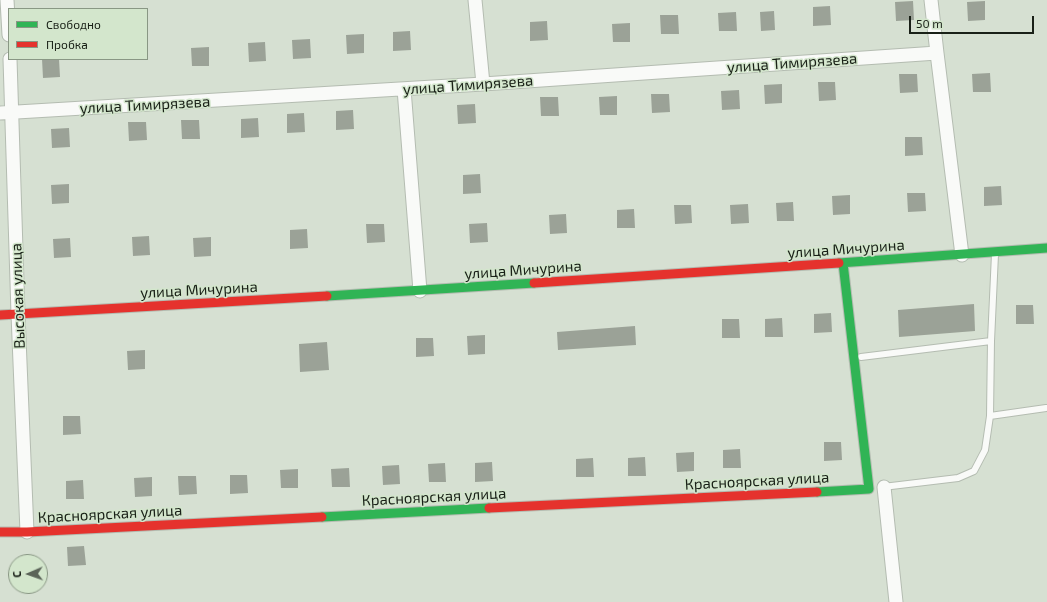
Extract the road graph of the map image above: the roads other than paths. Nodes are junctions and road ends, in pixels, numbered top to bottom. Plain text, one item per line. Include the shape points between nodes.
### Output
1 (475, 0) edge
2 (931, 0) edge
3 (937, 53) junction
4 (10, 60) edge
5 (483, 84) junction
6 (404, 89) junction
7 (6, 113) edge
8 (1047, 248) edge
9 (995, 252) junction
10 (962, 255) junction
11 (843, 263) junction
12 (420, 291) junction
13 (18, 314) junction
14 (0, 315) edge
15 (991, 341) junction
16 (861, 357) dead end
17 (1046, 408) edge
18 (990, 416) junction
19 (884, 487) junction
20 (869, 489) junction
21 (0, 532) edge
22 (27, 532) junction
23 (896, 602) edge

1 - 5 street
2 - 3 street
3 - 5 street, улица Тимирязева
3 - 10 street
4 - 7 street, Высокая улица
5 - 6 street, улица Тимирязева
6 - 7 street, улица Тимирязева
6 - 12 street
7 - 13 street, Высокая улица
8 - 9 street, улица Мичурина
9 - 10 street, улица Мичурина
9 - 15 lane
10 - 11 street, улица Мичурина
11 - 12 street, улица Мичурина
11 - 20 street
12 - 13 street, улица Мичурина
13 - 14 street, улица Мичурина
13 - 22 street, Высокая улица
15 - 16 lane
15 - 18 lane
17 - 18 lane
18 - 19 lane via 985,450 974,470 958,478
19 - 20 lane
19 - 23 street
20 - 22 street, Красноярская улица
21 - 22 street, Красноярская улица

